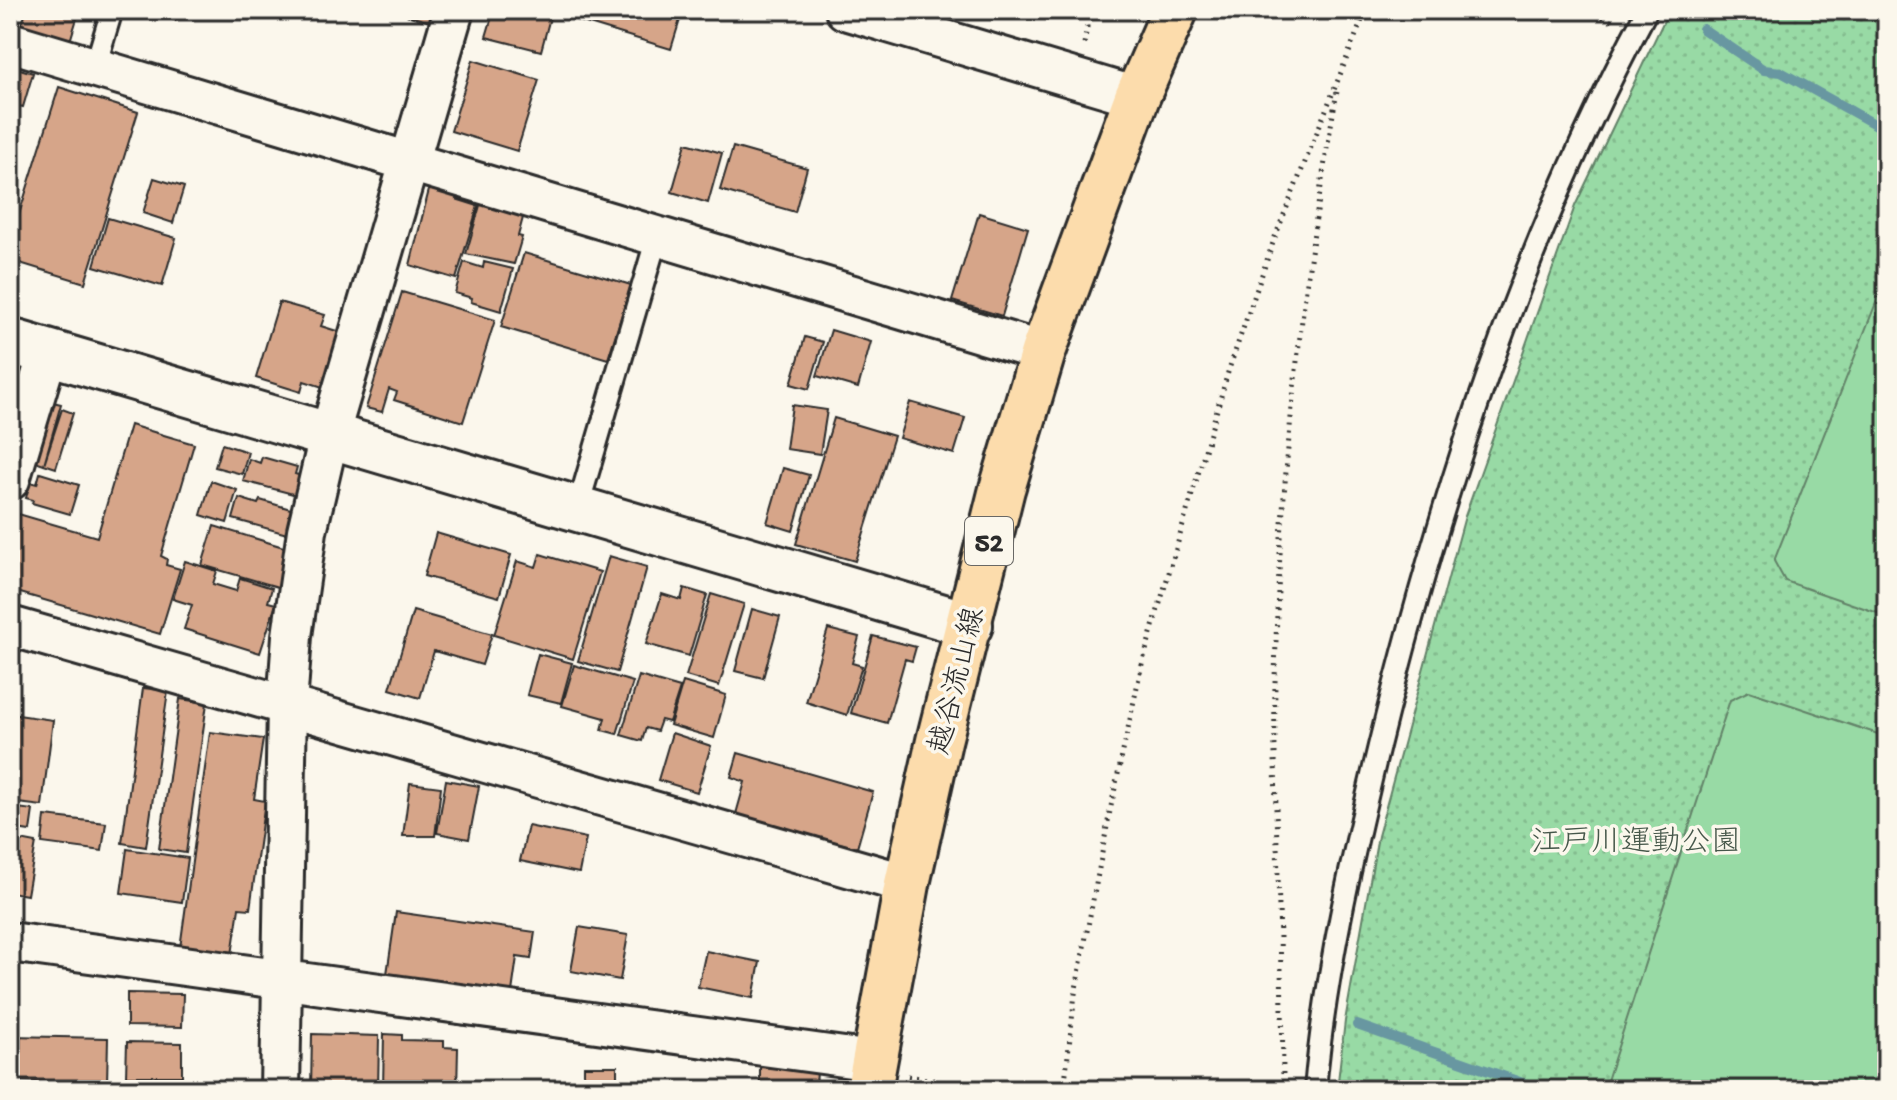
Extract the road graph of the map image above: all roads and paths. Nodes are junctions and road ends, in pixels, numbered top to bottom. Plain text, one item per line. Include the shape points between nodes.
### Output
1 (112, 10) edge
2 (454, 10) edge
3 (845, 10) edge
4 (1175, 10) edge
5 (1366, 10) edge
6 (1647, 10) edge
7 (10, 42) edge
8 (95, 67) junction
9 (1341, 73) junction
10 (1137, 97) junction
11 (409, 162) junction
12 (657, 237) junction
13 (29, 347) edge
14 (1043, 352) junction
15 (329, 436) junction
16 (10, 480) edge
17 (577, 510) junction
18 (970, 625) junction
19 (10, 626) edge
20 (287, 706) junction
21 (907, 884) junction
22 (10, 942) edge
23 (282, 980) junction
24 (871, 1074) edge
25 (280, 1090) edge
26 (991, 1090) edge
27 (1064, 1090) edge
28 (1283, 1090) edge
29 (1315, 1090) edge

1 - 8 lane
2 - 11 street
3 - 10 street
4 - 10 main road, 越谷流山線 / 52
5 - 9 path
6 - 29 lane via 1566,178 1523,282 1428,556 1343,901
7 - 8 street
8 - 11 street
9 - 27 path via 1229,369 1142,664 1075,994
9 - 28 path via 1297,358 1281,538 1275,738
10 - 14 main road, 越谷流山線 / 52
11 - 12 street
11 - 15 street
12 - 14 street
12 - 17 lane
13 - 15 street
13 - 16 street
14 - 18 main road, 越谷流山線 / 52 via 1002,489
15 - 17 street
15 - 20 street via 307,531
17 - 18 street
18 - 21 main road, 越谷流山線 / 52
19 - 20 street
20 - 21 street
20 - 23 street
21 - 24 main road, 越谷流山線 / 52
22 - 23 street
23 - 24 street
23 - 25 street
24 - 26 path

